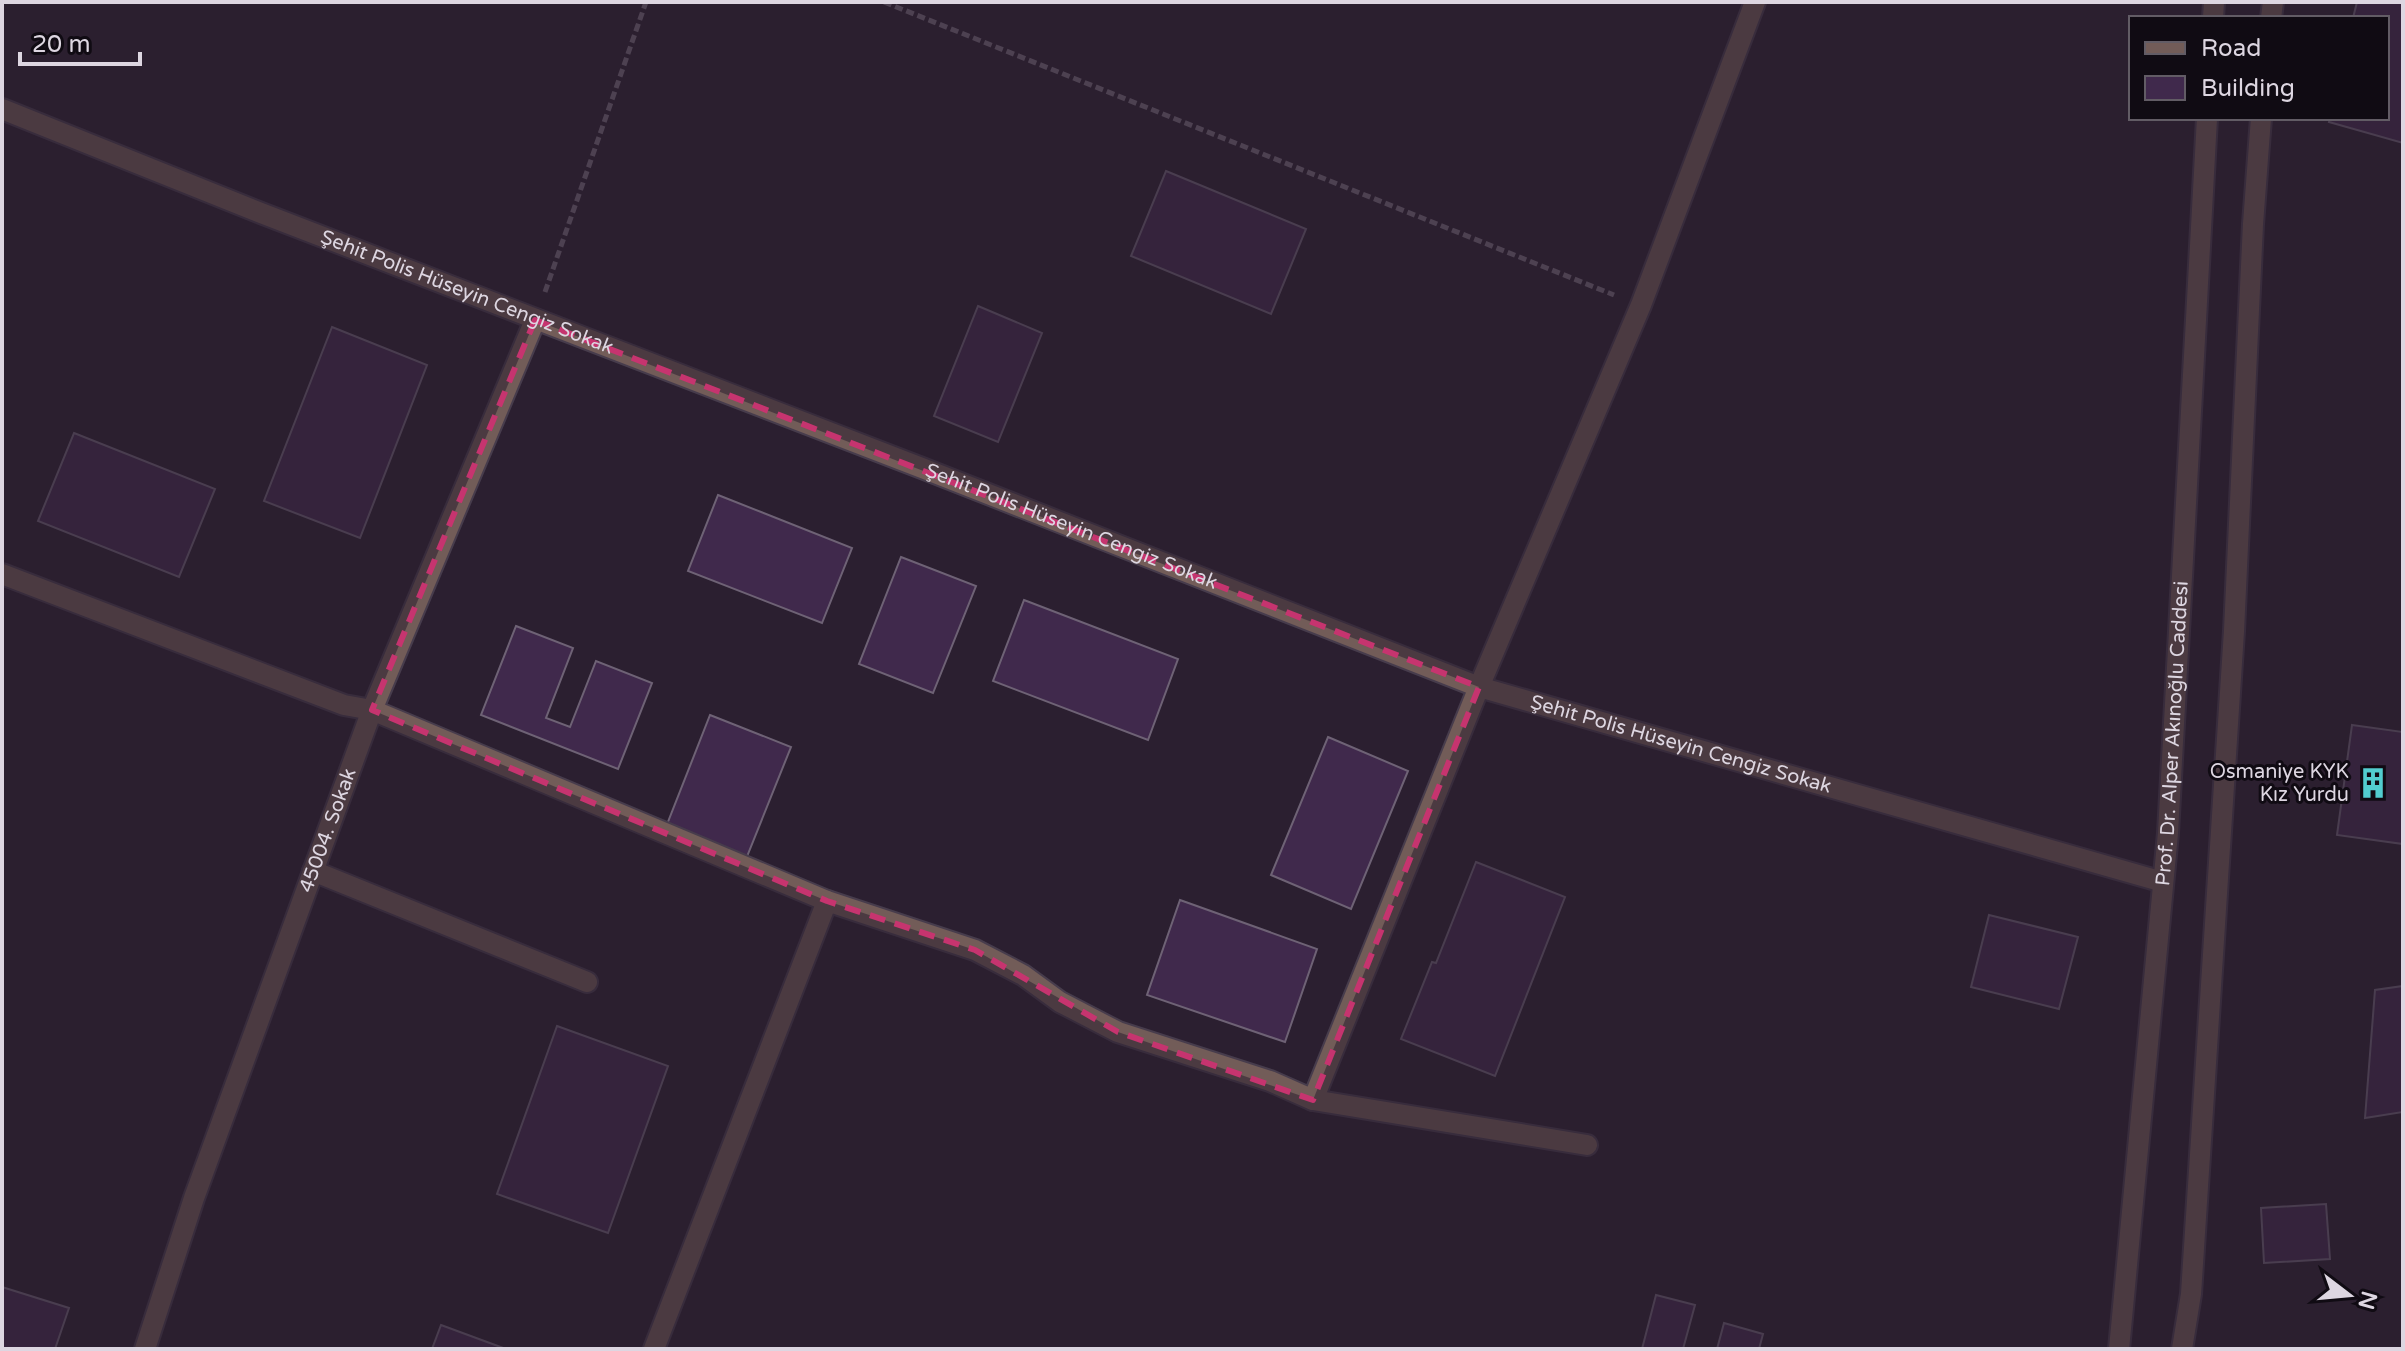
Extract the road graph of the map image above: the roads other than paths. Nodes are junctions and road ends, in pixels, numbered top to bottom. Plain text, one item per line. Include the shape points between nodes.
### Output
1 (1755, 2) edge
2 (2, 109) edge
3 (2207, 120) edge
4 (2261, 120) edge
5 (535, 320) junction
6 (2, 574) edge
7 (1479, 687) junction
8 (372, 710) junction
9 (313, 871) junction
10 (2163, 882) junction
11 (827, 901) junction
12 (587, 982) dead end
13 (1313, 1100) junction
14 (1587, 1145) dead end
15 (145, 1349) edge
16 (654, 1349) edge
17 (2119, 1349) edge
18 (2182, 1349) edge

1 - 7 street via 1641,305
2 - 5 street, Şehit Polis Hüseyin Cengiz Sokak
3 - 10 street, Prof. Dr. Alper Akınoğlu Caddesi
4 - 18 street via 2226,757 2191,1294
5 - 7 street, Şehit Polis Hüseyin Cengiz Sokak
5 - 8 street, 45004. Sokak
6 - 8 street via 344,705
7 - 10 street, Şehit Polis Hüseyin Cengiz Sokak
7 - 13 street
8 - 9 street, 45004. Sokak
8 - 11 street
9 - 12 street
9 - 15 street, 45004. Sokak
10 - 17 street, Prof. Dr. Alper Akınoğlu Caddesi
11 - 13 street via 975,950 1118,1032
11 - 16 street
13 - 14 street

